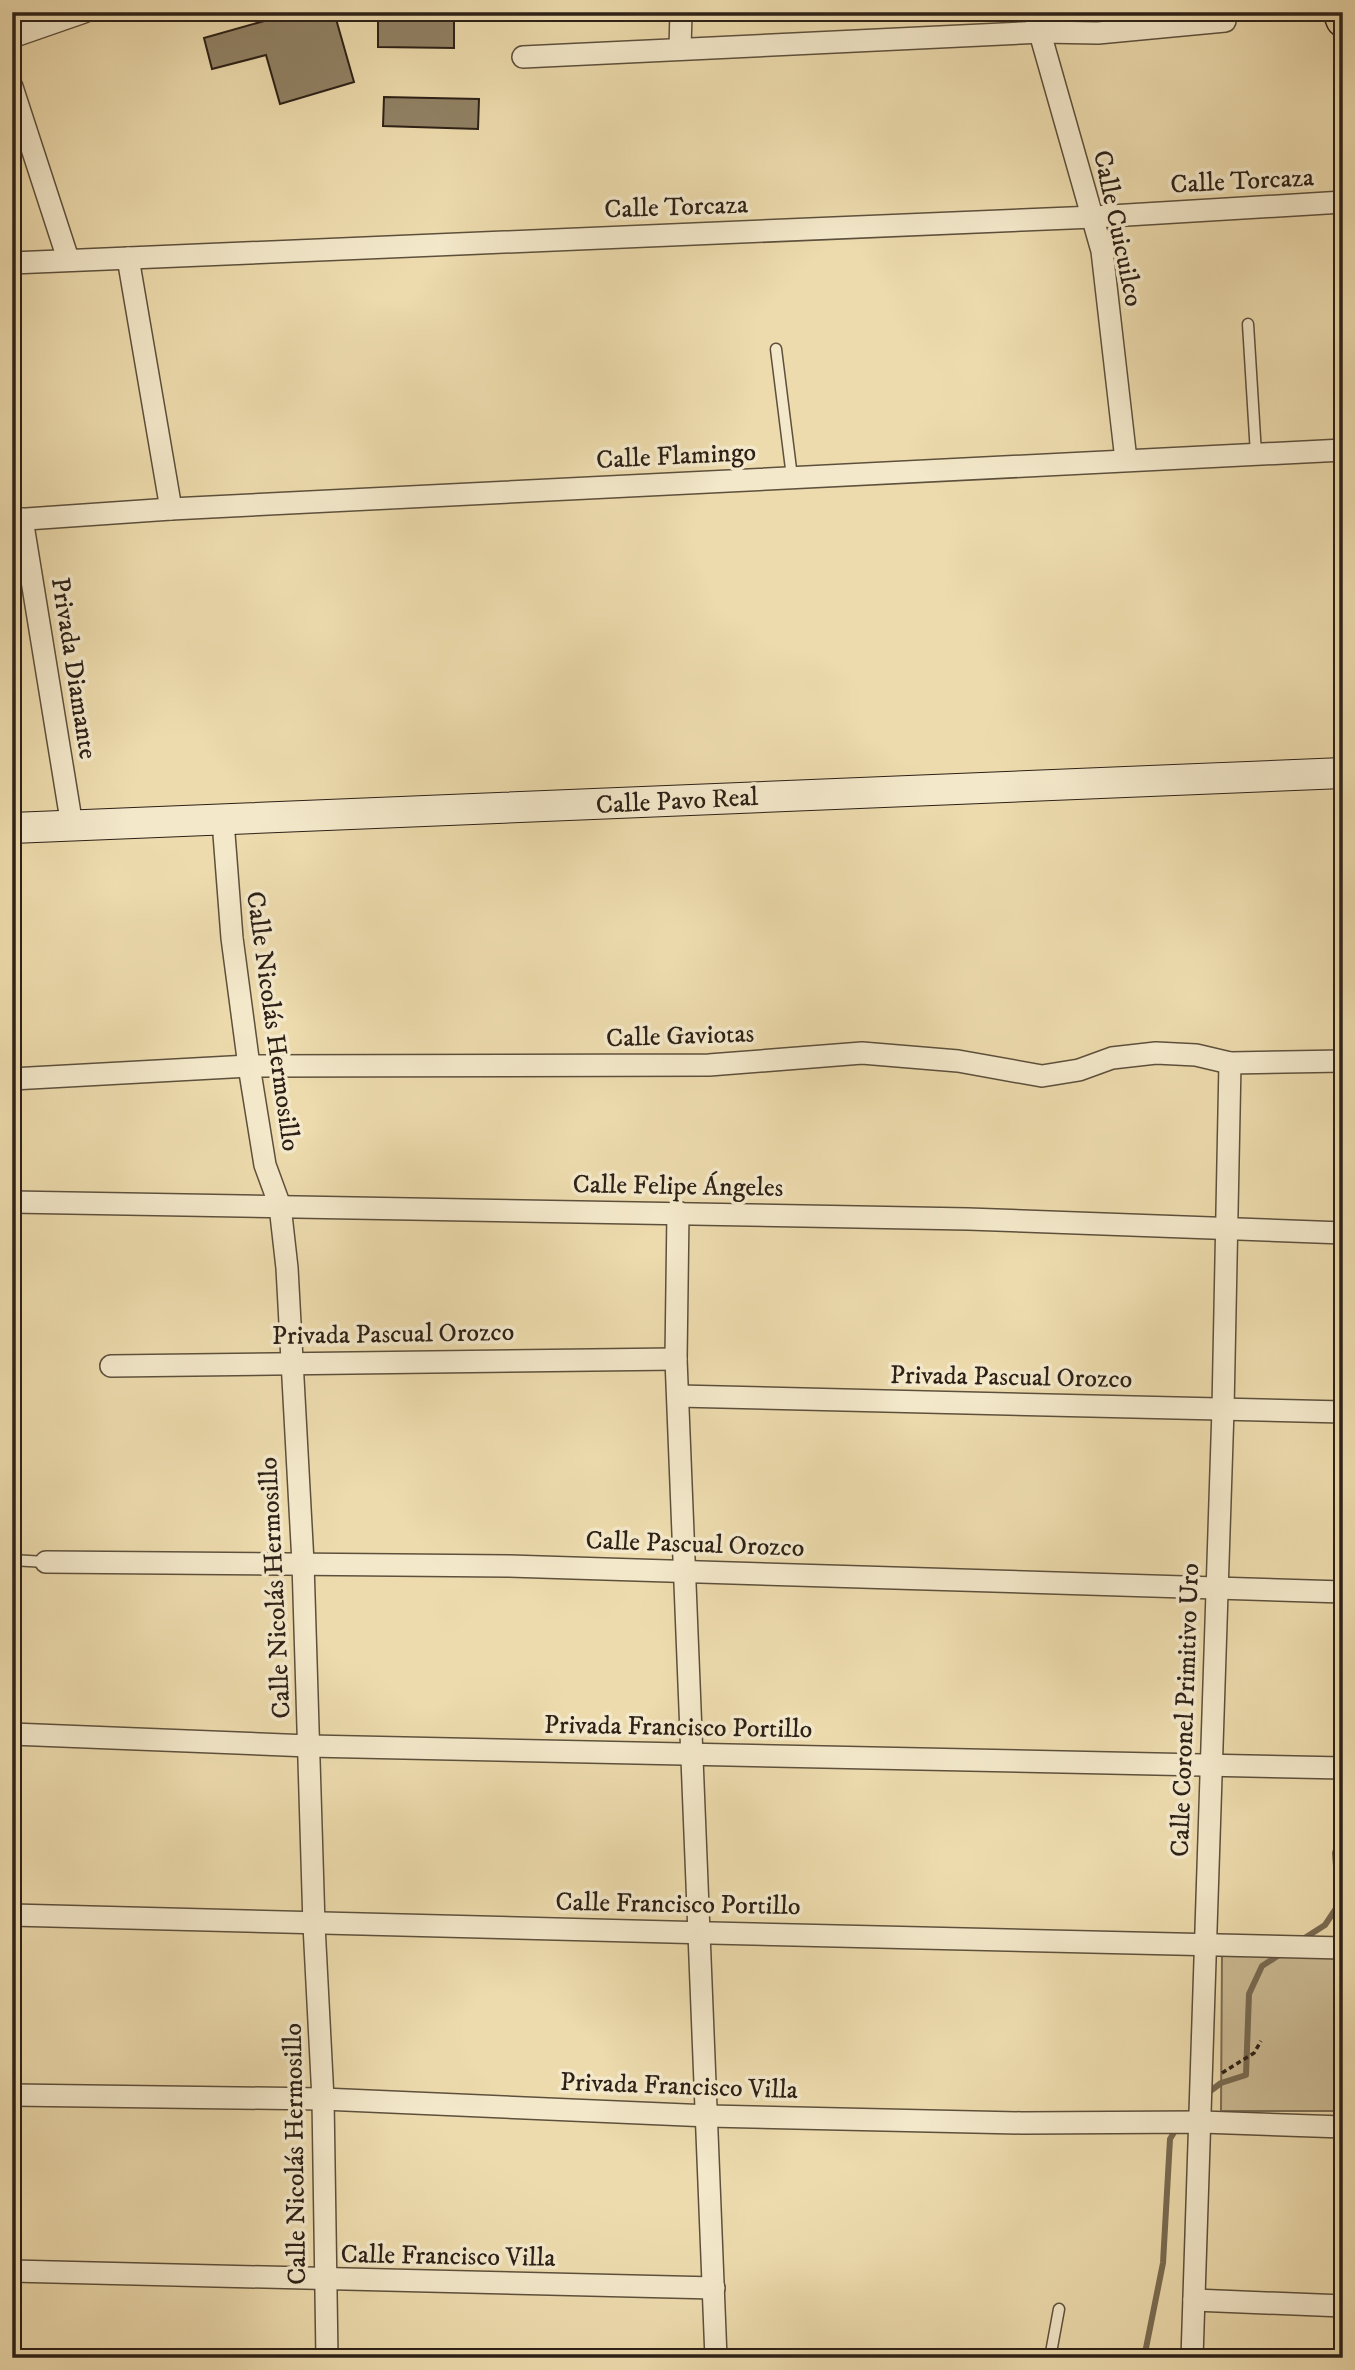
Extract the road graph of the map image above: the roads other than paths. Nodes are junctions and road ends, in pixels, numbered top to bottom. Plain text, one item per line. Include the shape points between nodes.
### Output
1 (84, 12) edge
2 (681, 12) edge
3 (1034, 12) edge
4 (1340, 12) edge
5 (1343, 20) edge
6 (1225, 21) dead end
7 (1042, 32) junction
8 (12, 37) edge
9 (680, 49) junction
10 (523, 57) dead end
11 (12, 87) edge
12 (1343, 202) edge
13 (1094, 217) junction
14 (128, 258) junction
15 (68, 259) junction
16 (12, 263) edge
17 (1248, 324) dead end
18 (776, 349) dead end
19 (1343, 450) edge
20 (1256, 454) junction
21 (1126, 460) junction
22 (792, 477) junction
23 (172, 509) junction
24 (17, 519) edge
25 (1343, 773) edge
26 (223, 821) junction
27 (72, 826) junction
28 (12, 828) edge
29 (1343, 1061) edge
30 (1230, 1063) junction
31 (249, 1066) junction
32 (12, 1079) edge
33 (12, 1202) edge
34 (280, 1206) junction
35 (678, 1212) junction
36 (1227, 1228) junction
37 (1343, 1233) edge
38 (676, 1359) junction
39 (292, 1362) junction
40 (111, 1366) dead end
41 (678, 1396) junction
42 (1223, 1409) junction
43 (1343, 1412) edge
44 (12, 1560) edge
45 (46, 1562) joint
46 (303, 1563) junction
47 (685, 1570) junction
48 (1217, 1588) junction
49 (1343, 1592) edge
50 (12, 1734) edge
51 (309, 1746) junction
52 (694, 1755) junction
53 (1210, 1764) junction
54 (1343, 1768) edge
55 (12, 1915) edge
56 (314, 1925) junction
57 (699, 1931) junction
58 (1204, 1944) junction
59 (1343, 1948) edge
60 (12, 2095) edge
61 (323, 2099) junction
62 (709, 2116) junction
63 (1202, 2122) junction
64 (1343, 2127) edge
65 (12, 2271) edge
66 (325, 2281) junction
67 (714, 2288) junction
68 (1194, 2300) junction
69 (1343, 2306) edge
70 (1059, 2309) dead end
71 (327, 2358) edge
72 (716, 2358) edge
73 (1050, 2358) edge
74 (1192, 2358) edge

1 - 8 street
2 - 9 street
3 - 7 street, Calle Cuicuilco
4 - 5 main road
6 - 7 street via 1098,33
7 - 9 street
7 - 13 street, Calle Cuicuilco
9 - 10 street
11 - 15 street
12 - 13 street, Calle Torcaza
13 - 14 street, Calle Torcaza
13 - 21 street, Calle Cuicuilco via 1108,290
14 - 15 street, Calle Torcaza
14 - 23 street
15 - 16 street, Calle Torcaza
17 - 20 lane
18 - 22 lane
19 - 20 street, Calle Flamingo
20 - 21 street, Calle Flamingo
21 - 22 street, Calle Flamingo
22 - 23 street, Calle Flamingo
23 - 24 street, Calle Flamingo
24 - 27 street, Privada Diamante
25 - 26 street, Calle Pavo Real
26 - 27 street, Calle Pavo Real
26 - 31 street, Calle Nicolás Hermosillo
27 - 28 street, Calle Pavo Real
29 - 30 street, Calle Gaviotas
30 - 31 street, Calle Gaviotas via 1156,1052 1042,1076 958,1061 863,1053 709,1065
30 - 36 street, Calle Coronel Primitivo Uro
31 - 32 street, Calle Gaviotas
31 - 34 street, Calle Nicolás Hermosillo via 265,1165
33 - 34 street, Calle Felipe Ángeles
34 - 35 street, Calle Felipe Ángeles
34 - 39 street, Calle Nicolás Hermosillo
35 - 36 street, Calle Felipe Ángeles
35 - 38 street
36 - 37 street, Calle Felipe Ángeles
36 - 42 street, Calle Coronel Primitivo Uro
38 - 39 street, Privada Pascual Orozco
38 - 41 street
39 - 40 street, Privada Pascual Orozco
39 - 46 street, Calle Nicolás Hermosillo
41 - 42 street, Privada Pascual Orozco
41 - 47 street
42 - 43 street, Privada Pascual Orozco
42 - 48 street, Calle Coronel Primitivo Uro
44 - 45 lane
45 - 46 street, Calle Pascual Orozco
46 - 47 street, Calle Pascual Orozco
46 - 51 street, Calle Nicolás Hermosillo
47 - 48 street, Calle Pascual Orozco
47 - 52 street
48 - 49 street, Calle Pascual Orozco
48 - 53 street, Calle Coronel Primitivo Uro
50 - 51 street, Privada Francisco Portillo
51 - 52 street, Privada Francisco Portillo
51 - 56 street, Calle Nicolás Hermosillo
52 - 53 street, Privada Francisco Portillo
52 - 57 street
53 - 54 street, Privada Francisco Portillo
53 - 58 street, Calle Coronel Primitivo Uro
55 - 56 street, Calle Francisco Portillo
56 - 57 street, Calle Francisco Portillo
56 - 61 street, Calle Nicolás Hermosillo
57 - 58 street, Calle Francisco Portillo
57 - 62 street
58 - 59 street, Calle Francisco Portillo
58 - 63 street, Calle Coronel Primitivo Uro
60 - 61 street, Privada Francisco Villa
61 - 62 street, Privada Francisco Villa
61 - 66 street, Calle Nicolás Hermosillo
62 - 63 street, Privada Francisco Villa
62 - 67 street
63 - 64 street, Privada Francisco Villa
63 - 68 street, Calle Coronel Primitivo Uro
65 - 66 street, Calle Francisco Villa
66 - 67 street, Calle Francisco Villa
66 - 71 street, Calle Nicolás Hermosillo
67 - 72 street
68 - 69 street
68 - 74 street, Calle Coronel Primitivo Uro
70 - 73 lane

